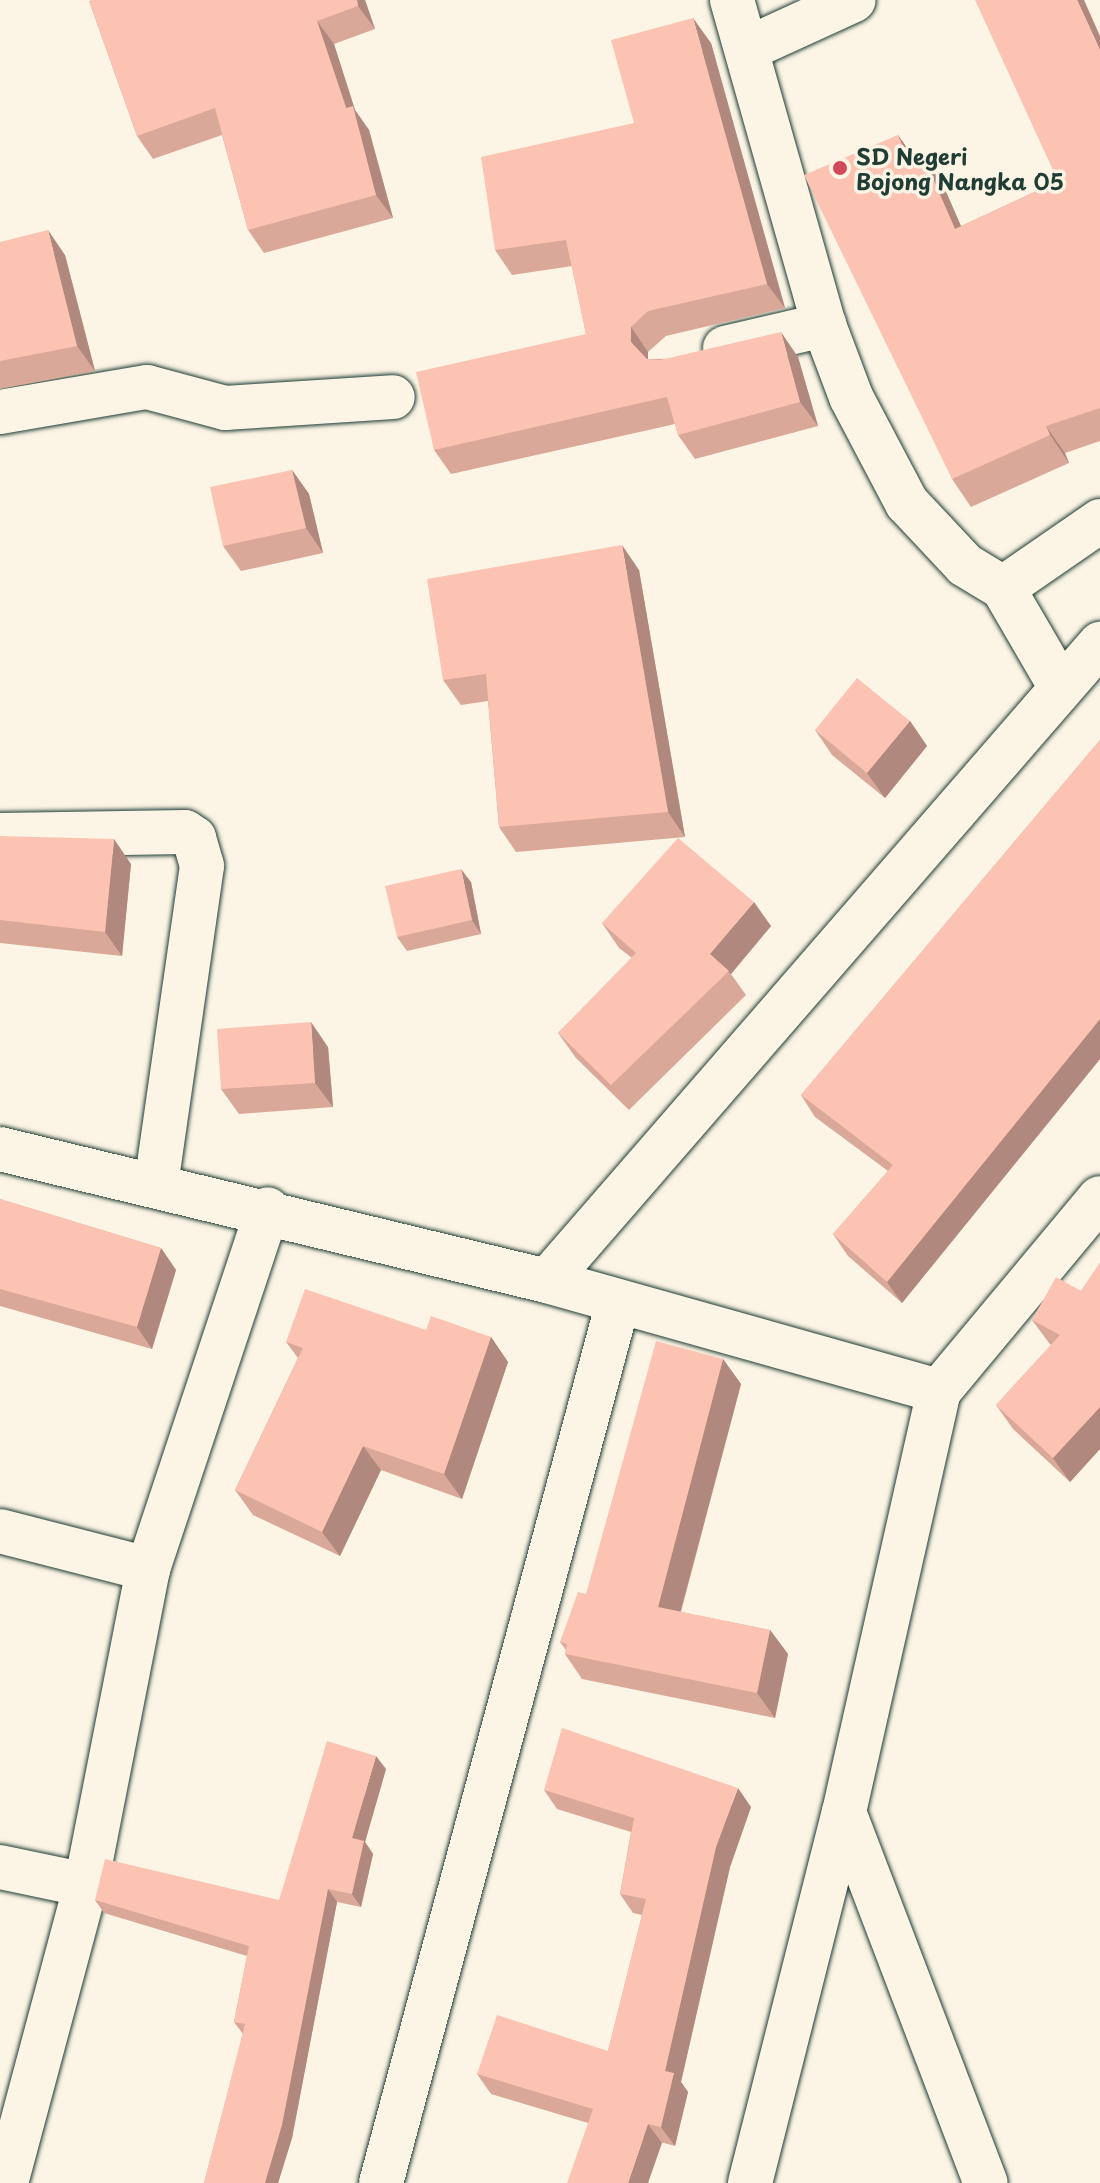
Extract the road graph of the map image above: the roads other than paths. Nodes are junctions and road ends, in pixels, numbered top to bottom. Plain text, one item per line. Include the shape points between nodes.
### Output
1 (732, 0) edge
2 (854, 0) edge
3 (749, 48) junction
4 (824, 325) junction
5 (687, 356) edge
6 (393, 397) dead end
7 (0, 412) edge
8 (1100, 521) edge
9 (1003, 588) junction
10 (1100, 644) edge
11 (1060, 686) junction
12 (0, 835) edge
13 (0, 1149) edge
14 (156, 1186) junction
15 (1100, 1198) edge
16 (268, 1209) junction
17 (547, 1281) junction
18 (618, 1302) junction
19 (939, 1391) junction
20 (0, 1531) edge
21 (148, 1569) junction
22 (844, 1812) junction
23 (0, 1867) edge
24 (86, 1885) junction
25 (6, 2183) edge
26 (381, 2183) edge
27 (750, 2183) edge
28 (986, 2183) edge

1 - 3 street
2 - 3 street
3 - 4 street
4 - 5 street
4 - 9 street via 851,397 907,503 965,565
6 - 7 street via 225,408 147,387
8 - 9 street
9 - 11 street
10 - 11 street
11 - 17 street
12 - 14 street via 185,832 194,838 202,866
13 - 14 street
14 - 16 street
15 - 19 street
16 - 17 street
16 - 21 street
17 - 18 street
18 - 19 street
18 - 26 street
19 - 22 street
20 - 21 street
21 - 24 street
22 - 27 street
22 - 28 street
23 - 24 street
24 - 25 street

